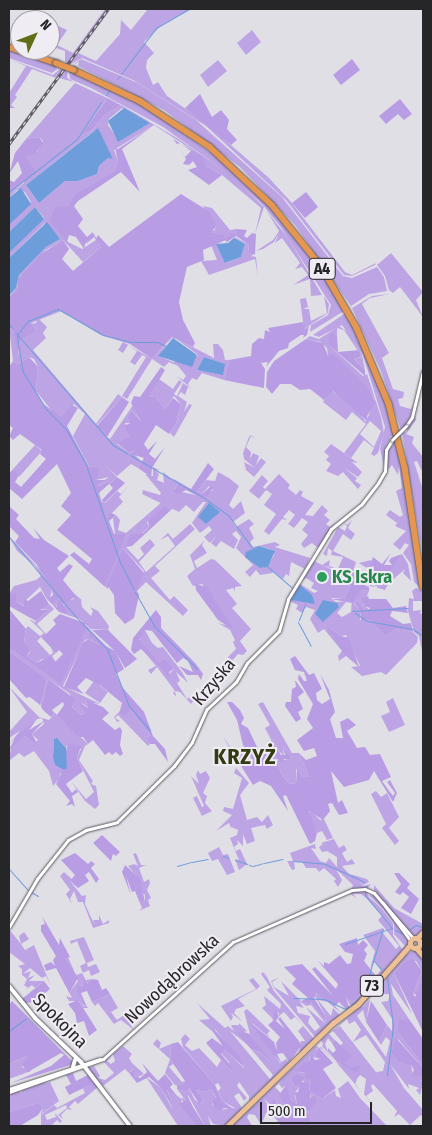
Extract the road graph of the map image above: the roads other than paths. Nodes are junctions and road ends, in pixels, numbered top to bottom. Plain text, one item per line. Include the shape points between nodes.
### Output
1 (9, 46) edge
2 (52, 60) edge
3 (57, 62) junction
4 (423, 370) edge
5 (422, 570) edge
6 (423, 587) edge
7 (9, 927) edge
8 (416, 941) edge
9 (423, 952) edge
10 (423, 956) edge
11 (9, 986) edge
12 (9, 990) edge
13 (75, 1060) junction
14 (82, 1066) junction
15 (73, 1067) junction
16 (9, 1091) edge
17 (132, 1126) edge
18 (227, 1126) edge
19 (231, 1126) edge

1 - 3 highway, A4
2 - 3 highway, A4
3 - 5 highway, A4, bridge via 148,102 208,142 265,194 319,259 360,327 389,395 406,459
4 - 7 street, Krzyska, bridge via 412,417 386,451 385,471 359,507 331,529 289,597 278,632 248,663 236,682 206,710 192,742 174,766 115,823 86,830 68,840 37,879
5 - 6 highway, A4
8 - 9 main road
8 - 10 main road
8 - 14 street, Nowodąbrowska via 369,891 343,894 233,942 108,1056
8 - 18 main road, 73 via 358,1004
8 - 19 main road, 73 via 361,1004
11 - 14 main road, Spokojna
12 - 13 main road, Spokojna via 32,1019
13 - 14 main road, Spokojna
13 - 15 main road
14 - 15 street, Nowodąbrowska
14 - 16 street, Nowodąbrowska
14 - 17 main road
15 - 16 street, Nowodąbrowska

